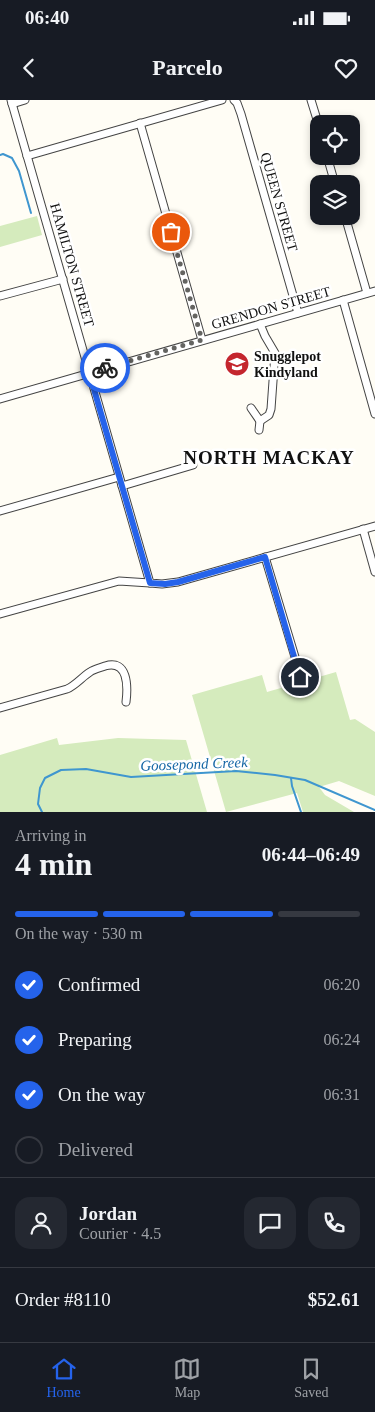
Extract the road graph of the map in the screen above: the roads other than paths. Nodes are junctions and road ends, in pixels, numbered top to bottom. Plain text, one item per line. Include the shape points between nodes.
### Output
1 (26, 100) edge
2 (222, 100) edge
3 (234, 100) edge
4 (311, 100) edge
5 (12, 102) edge
6 (316, 115) edge
7 (140, 123) junction
8 (27, 156) junction
9 (348, 225) edge
10 (63, 279) junction
11 (375, 291) edge
12 (367, 293) junction
13 (0, 296) edge
14 (343, 300) junction
15 (298, 313) junction
16 (260, 324) junction
17 (202, 340) junction
18 (89, 372) junction
19 (0, 399) edge
20 (251, 408) dead end
21 (375, 414) edge
22 (260, 421) junction
23 (259, 430) dead end
24 (193, 465) dead end
25 (119, 477) junction
26 (122, 486) junction
27 (0, 511) edge
28 (375, 526) edge
29 (363, 529) junction
30 (265, 557) junction
31 (375, 572) edge
32 (150, 583) junction
33 (0, 614) edge
34 (300, 677) dead end
35 (126, 702) dead end
36 (0, 708) edge

1 - 5 street
2 - 7 street
3 - 15 street, QUEEN STREET via 241,114
4 - 6 street
5 - 8 street, HAMILTON STREET
7 - 8 street
7 - 17 street
8 - 10 street, HAMILTON STREET
9 - 12 street
10 - 13 street
10 - 18 street, HAMILTON STREET
11 - 12 street, GRENDON STREET
12 - 14 street, GRENDON STREET
14 - 15 street, GRENDON STREET
14 - 21 street
15 - 16 street, GRENDON STREET
16 - 17 street, GRENDON STREET
16 - 22 street via 276,358 272,409
17 - 18 street, GRENDON STREET
18 - 19 street, GRENDON STREET
18 - 25 street, HAMILTON STREET
20 - 22 street
22 - 23 street
24 - 26 street
25 - 26 street, HAMILTON STREET
25 - 27 street
26 - 32 street, HAMILTON STREET
28 - 29 street
29 - 30 street
29 - 31 street
30 - 32 street via 178,582
30 - 34 street
32 - 33 street via 119,581
35 - 36 street via 128,687 123,671 113,664 92,671 67,689

